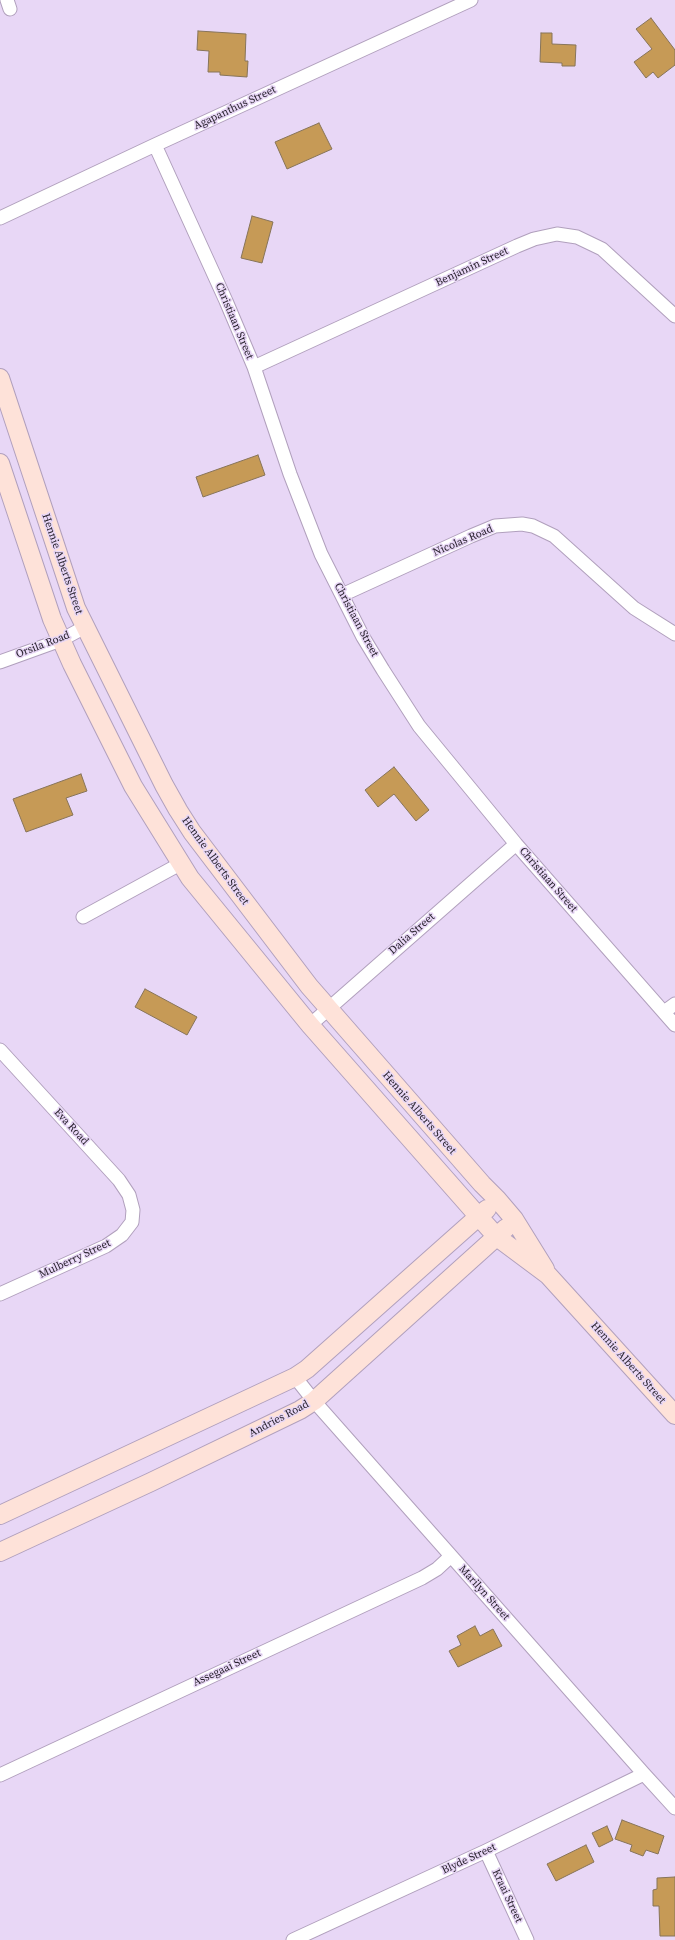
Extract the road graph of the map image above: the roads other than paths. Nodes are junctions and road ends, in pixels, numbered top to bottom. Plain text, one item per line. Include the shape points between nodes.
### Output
1 (471, 0) edge
2 (154, 145) junction
3 (0, 218) edge
4 (675, 316) edge
5 (254, 367) junction
6 (0, 378) edge
7 (0, 464) edge
8 (342, 595) junction
9 (86, 628) junction
10 (675, 634) edge
11 (61, 640) junction
12 (0, 662) edge
13 (516, 844) junction
14 (180, 864) junction
15 (83, 917) dead end
16 (675, 1004) edge
17 (328, 1009) junction
18 (664, 1012) junction
19 (675, 1025) edge
20 (310, 1026) junction
21 (0, 1050) edge
22 (498, 1199) junction
23 (133, 1210) joint
24 (479, 1217) junction
25 (514, 1219) junction
26 (497, 1237) junction
27 (548, 1275) junction
28 (0, 1294) edge
29 (295, 1377) junction
30 (314, 1400) junction
31 (675, 1415) edge
32 (0, 1515) edge
33 (0, 1552) edge
34 (451, 1556) junction
35 (644, 1774) junction
36 (0, 1775) edge
37 (675, 1808) edge
38 (486, 1852) junction
39 (307, 1937) edge
40 (293, 1940) edge
41 (527, 1940) edge

1 - 2 street, Agapanthus Street
2 - 3 street, Agapanthus Street
2 - 5 street, Christiaan Street
4 - 5 street, Benjamin Street via 602,249 577,237 557,234 517,246
5 - 8 street, Christiaan Street via 304,510 321,554
6 - 9 street, Hennie Alberts Street via 76,608
7 - 11 street, Hennie Alberts Street
8 - 10 street, Nicolas Road via 495,526 522,524 534,526 554,536 634,608
8 - 13 street, Christiaan Street via 383,670 419,726
9 - 11 street, Orsila Road
9 - 17 street, Hennie Alberts Street via 164,785 192,832
11 - 12 street, Orsila Road
11 - 14 street, Hennie Alberts Street via 118,758
13 - 17 street, Dalia Street
13 - 18 street, Christiaan Street
14 - 15 street
14 - 20 street, Hennie Alberts Street
16 - 18 street
17 - 20 street, Dalia Street
17 - 22 street, Hennie Alberts Street
18 - 19 street, Christiaan Street
20 - 24 street, Hennie Alberts Street
21 - 23 street, Eva Road via 119,1180 129,1195
22 - 24 street
22 - 25 street, Hennie Alberts Street
23 - 28 street, Mulberry Street via 132,1222 122,1235 106,1246
24 - 26 street, Hennie Alberts Street
24 - 29 street
25 - 26 street, Andries Road
25 - 27 street, Hennie Alberts Street via 539,1256
26 - 27 street, Hennie Alberts Street
26 - 30 street, Andries Road
27 - 31 street, Hennie Alberts Street
29 - 30 street, Marilyn Street
29 - 32 street
30 - 33 street, Andries Road via 300,1410 158,1479
30 - 34 street, Marilyn Street
34 - 35 street, Marilyn Street
34 - 36 street, Assegaai Street via 422,1578
35 - 37 street, Marilyn Street
35 - 38 street, Blyde Street
38 - 39 street, Blyde Street
38 - 41 street, Kraai Street
39 - 40 street, Blyde Street

